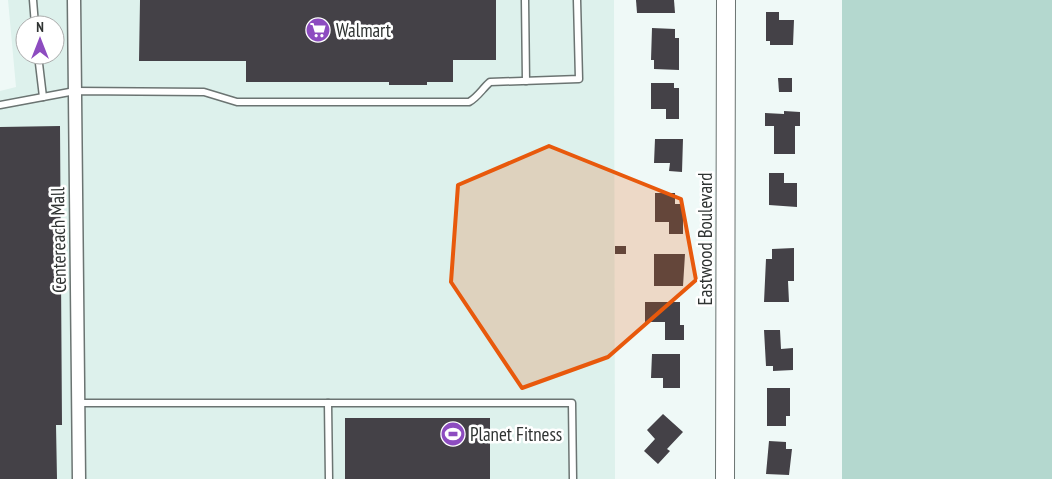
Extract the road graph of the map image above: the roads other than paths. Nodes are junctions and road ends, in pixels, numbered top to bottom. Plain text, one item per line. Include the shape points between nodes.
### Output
1 (33, 0) edge
2 (74, 0) edge
3 (525, 0) edge
4 (577, 0) edge
5 (726, 0) edge
6 (35, 15) edge
7 (39, 65) edge
8 (526, 81) junction
9 (75, 91) junction
10 (42, 97) junction
11 (0, 105) edge
12 (78, 403) junction
13 (328, 403) junction
14 (79, 479) edge
15 (329, 479) edge
16 (573, 479) edge
17 (724, 479) edge

1 - 6 lane
2 - 9 street, Centereach Mall
3 - 8 lane
4 - 8 lane via 579,79
5 - 17 street, Eastwood Boulevard
7 - 10 lane
8 - 9 lane via 490,82 478,97 468,102 237,102 204,92
9 - 10 lane
9 - 12 street, Centereach Mall
10 - 11 lane
12 - 13 lane
12 - 14 street, Centereach Mall
13 - 15 lane
13 - 16 lane via 572,403

